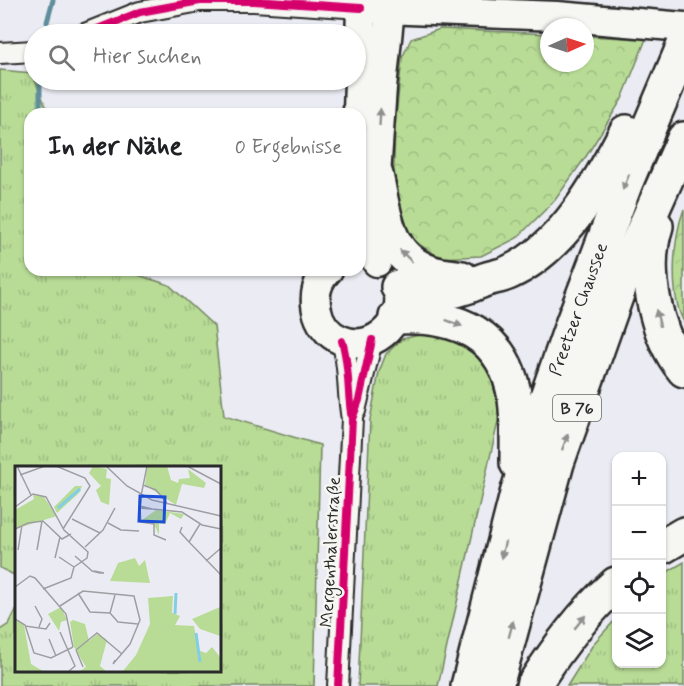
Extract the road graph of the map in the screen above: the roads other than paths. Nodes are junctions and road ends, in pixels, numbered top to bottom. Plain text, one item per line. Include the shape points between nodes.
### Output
1 (361, 8) junction
2 (390, 9) junction
3 (110, 24) edge
4 (361, 24) edge
5 (683, 41) edge
6 (24, 51) edge
7 (0, 52) edge
8 (359, 90) edge
9 (358, 108) edge
10 (684, 140) edge
11 (376, 175) junction
12 (368, 260) edge
13 (324, 276) edge
14 (479, 282) junction
15 (397, 302) junction
16 (372, 340) junction
17 (342, 341) junction
18 (684, 370) edge
19 (352, 419) junction
20 (517, 494) junction
21 (684, 534) edge
22 (666, 545) edge
23 (612, 588) edge
24 (338, 686) edge
25 (468, 686) edge
26 (496, 686) edge
27 (533, 686) edge

1 - 2 main road
1 - 3 street via 200,1 140,12
1 - 4 main road
2 - 5 main road via 557,16
11 -> 2 main road
5 - 14 highway via 660,69 607,169 580,209 531,259 509,273
5 -> 20 highway, Preetzer Chaussee / B 76 via 573,322
6 - 7 street
8 - 9 main road
18 -> 10 highway, B 76 via 661,329 651,268 654,233
26 -> 10 highway, Preetzer Chaussee / B 76 via 557,463 624,274
11 - 12 main road
14 -> 11 highway via 432,273 410,261 392,240
12 - 15 main road via 390,272
13 - 17 main road via 317,286 317,314 324,326
14 - 15 highway via 470,288
15 - 16 main road via 389,329
15 -> 20 highway, B 76 via 414,316 454,322 477,333 502,361 515,398
16 - 17 main road
16 - 19 street, Mergenthalerstraße
17 - 19 street, Mergenthalerstraße
19 - 24 street, Mergenthalerstraße
20 -> 25 highway, Preetzer Chaussee / B 76
21 - 22 highway
27 -> 23 highway via 573,629

